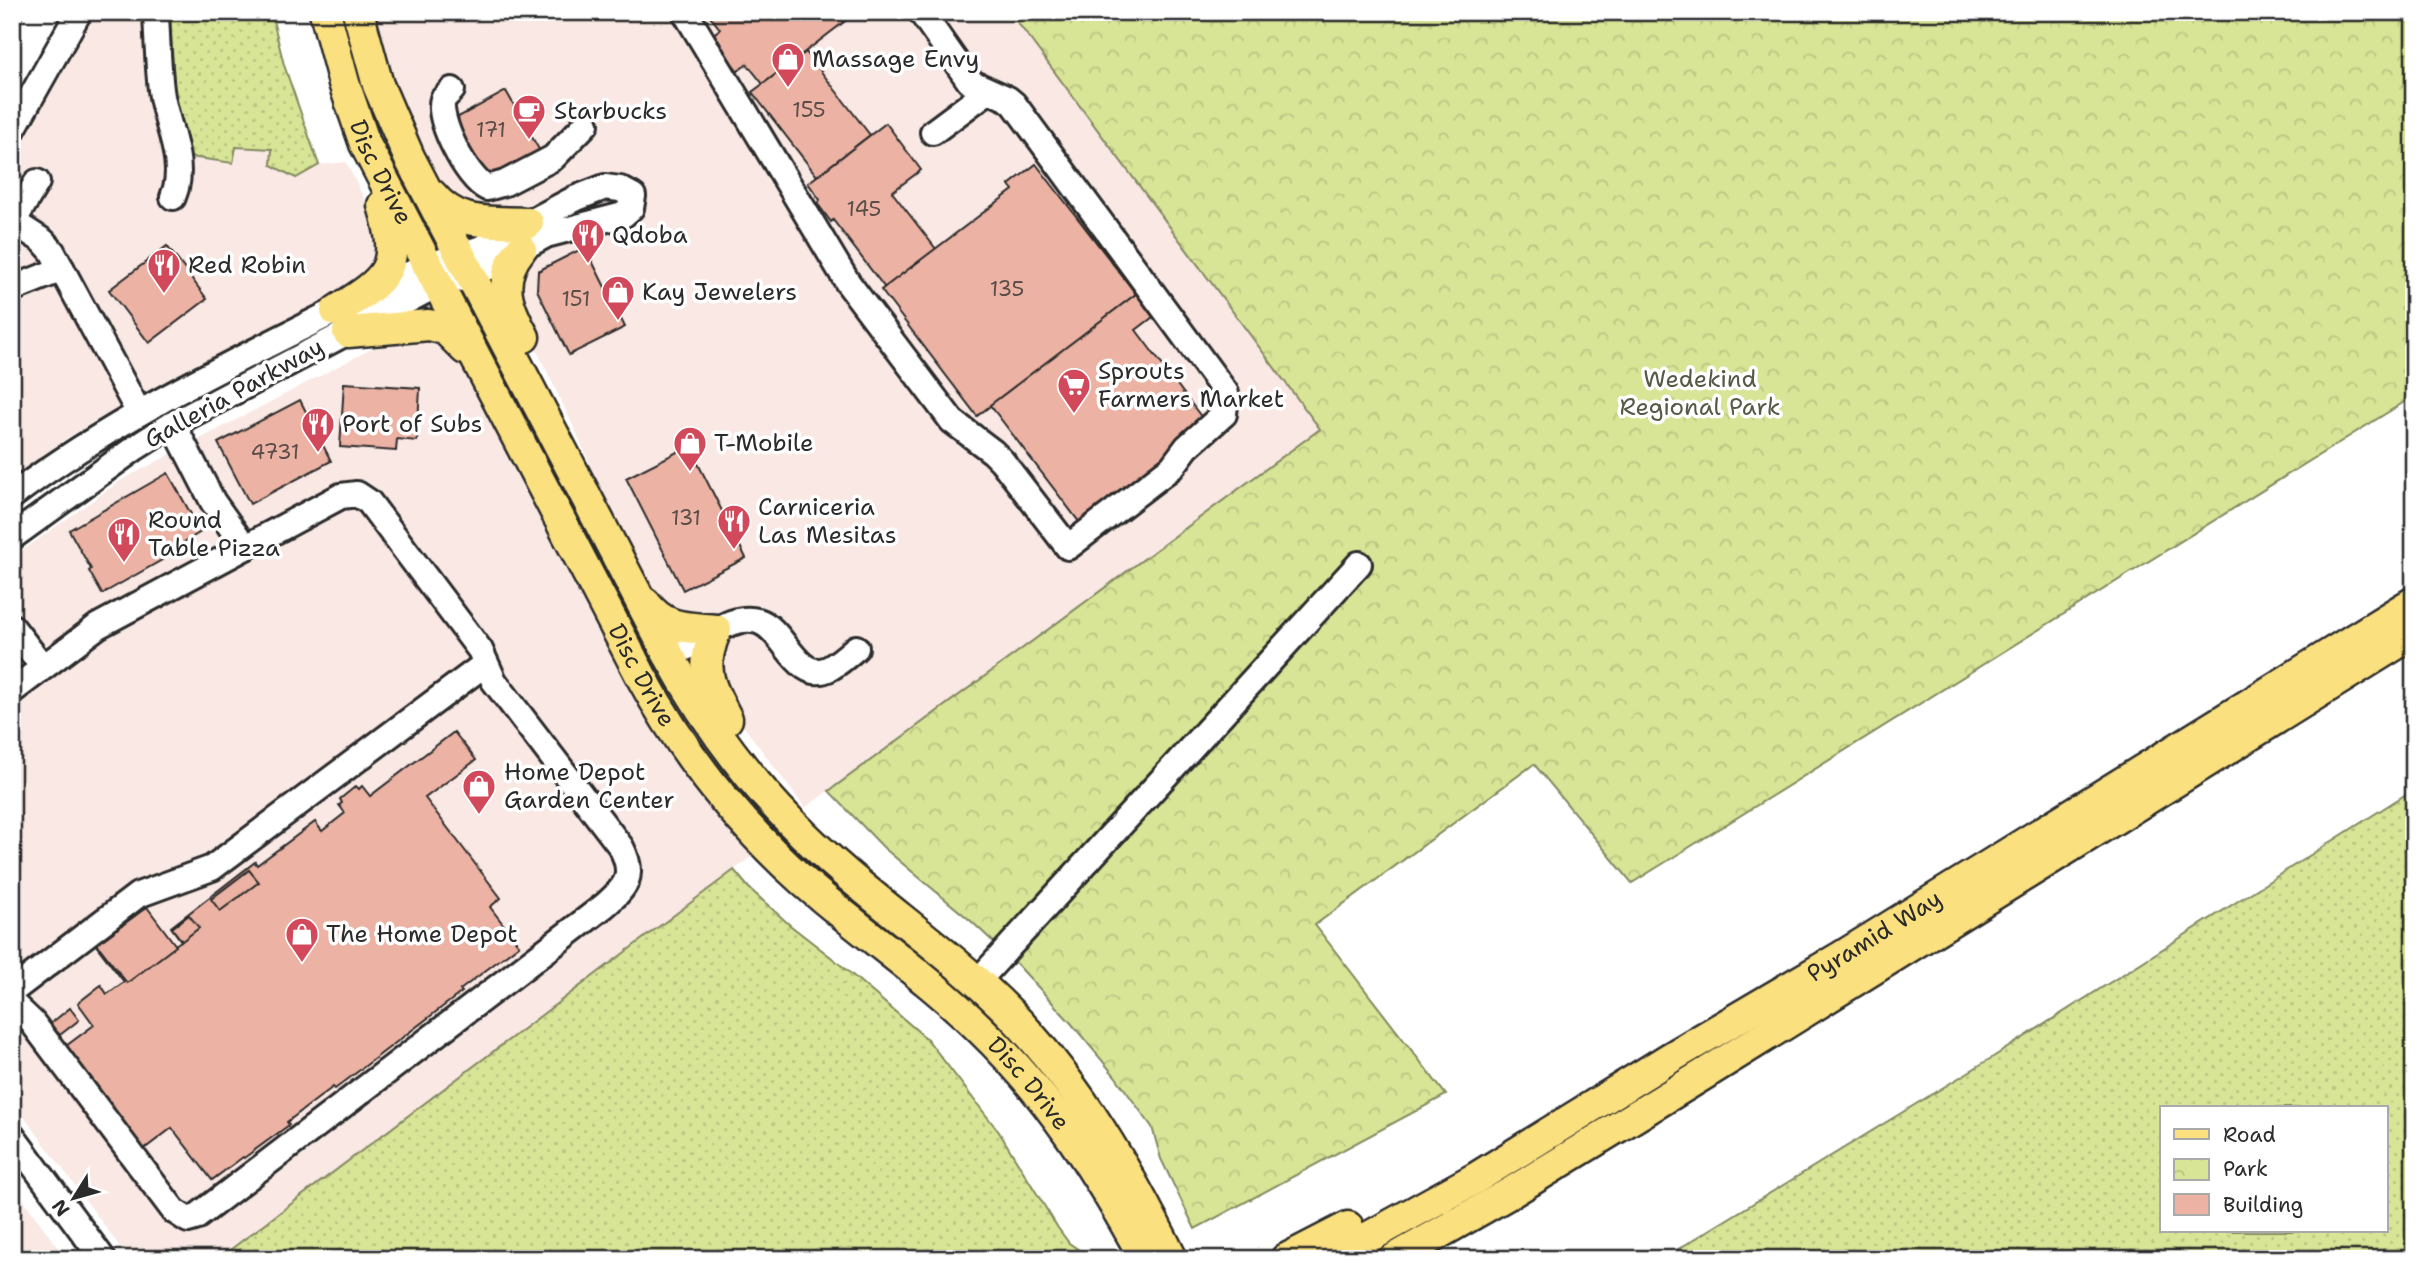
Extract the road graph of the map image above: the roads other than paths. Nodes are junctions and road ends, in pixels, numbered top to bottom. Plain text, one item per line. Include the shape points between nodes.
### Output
1 (79, 12) edge
2 (156, 12) edge
3 (325, 12) edge
4 (685, 12) edge
5 (921, 12) edge
6 (358, 21) edge
7 (452, 90) dead end
8 (988, 91) junction
9 (19, 105) edge
10 (586, 124) dead end
11 (12, 131) edge
12 (933, 132) dead end
13 (365, 144) junction
14 (418, 174) junction
15 (37, 182) dead end
16 (173, 197) dead end
17 (13, 222) edge
18 (524, 236) junction
19 (466, 266) junction
20 (62, 269) junction
21 (432, 275) junction
22 (15, 298) edge
23 (342, 321) junction
24 (479, 366) junction
25 (138, 413) junction
26 (173, 424) junction
27 (564, 453) junction
28 (545, 492) junction
29 (12, 496) edge
30 (12, 537) edge
31 (245, 547) junction
32 (1359, 564) dead end
33 (633, 586) junction
34 (2414, 602) edge
35 (12, 627) edge
36 (716, 631) junction
37 (2414, 633) edge
38 (856, 648) dead end
39 (667, 652) junction
40 (485, 664) junction
41 (43, 667) junction
42 (12, 691) edge
43 (775, 855) junction
44 (826, 855) junction
45 (977, 982) junction
46 (12, 991) edge
47 (12, 1003) edge
48 (12, 1136) edge
49 (1476, 1178) junction
50 (1119, 1212) junction
51 (1152, 1219) junction
52 (103, 1259) edge
53 (1120, 1259) edge
54 (1144, 1259) edge
55 (1172, 1259) edge
56 (1198, 1259) edge
57 (1286, 1259) edge
58 (1329, 1259) edge
59 (1394, 1259) edge

1 - 9 street
2 - 16 street via 161,93 178,161
3 - 13 main road, Disc Drive
4 - 8 street via 849,284 952,421 993,452 1068,547 1172,467 1224,414 1226,393 1014,104
5 - 8 street via 970,82
6 - 14 main road, Disc Drive via 390,117
7 - 10 street via 443,99 441,115 466,169 486,188 553,158
8 - 12 street
9 - 11 street
13 - 21 main road, Disc Drive
13 - 23 main road via 389,225 392,252 385,274
14 - 18 main road via 444,208
14 - 19 main road, Disc Drive
15 - 17 street
17 - 20 street via 43,241
18 - 19 street, Galleria Parkway via 491,243
18 - 27 main road via 509,266 508,303 540,369
19 - 21 street, Galleria Parkway
19 - 27 main road, Disc Drive
20 - 22 street
20 - 25 street
21 - 23 street, Galleria Parkway
21 - 24 main road, Disc Drive
23 - 24 main road via 439,327
23 - 25 street, Galleria Parkway
23 - 26 street, Galleria Parkway
24 - 28 main road, Disc Drive
25 - 29 street, Galleria Parkway
26 - 30 street, Galleria Parkway
26 - 31 street via 213,502
27 - 33 main road, Disc Drive
28 - 39 main road via 600,559 642,638
28 - 43 main road, Disc Drive via 659,710 736,814
31 - 40 street via 348,493 364,497 480,650
31 - 41 street via 98,626
32 - 45 street
33 - 36 main road via 652,612 670,625
33 - 39 main road, Disc Drive
34 - 49 main road, Pyramid Way
35 - 41 street
36 - 38 street via 740,621 759,622 770,627 799,663 812,671 830,668
36 - 39 street via 684,650
36 - 44 main road via 707,654 709,685 734,732
37 - 59 main road, Pyramid Way via 1706,1073
39 - 44 main road, Disc Drive via 730,752
40 - 46 street via 212,868 138,895
40 - 47 street via 621,847 629,866 624,887 195,1218 188,1220 174,1211 32,1022
41 - 42 street
43 - 45 main road via 834,889 939,974
43 - 50 main road, Disc Drive via 1008,1056 1068,1130
44 - 45 main road, Disc Drive
45 - 51 main road, Disc Drive via 1071,1084
48 - 52 street
49 - 57 main road via 1447,1176
49 - 58 main road, Pyramid Way
50 - 53 main road
50 - 54 main road, Disc Drive
51 - 55 main road, Disc Drive
51 - 56 main road via 1175,1244

